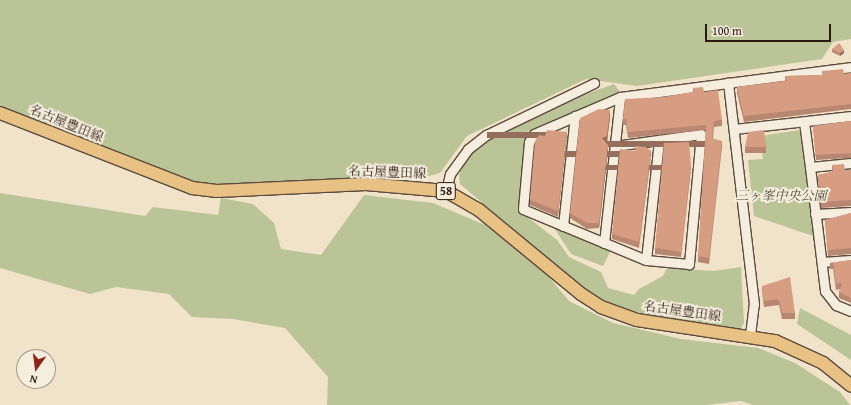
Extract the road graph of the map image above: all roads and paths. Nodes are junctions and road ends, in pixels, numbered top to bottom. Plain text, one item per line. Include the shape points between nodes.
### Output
1 (851, 67) edge
2 (594, 83) dead end
3 (728, 83) junction
4 (620, 97) junction
5 (0, 113) edge
6 (575, 116) junction
7 (851, 116) edge
8 (804, 122) junction
9 (734, 129) junction
10 (659, 140) junction
11 (615, 146) junction
12 (851, 163) edge
13 (810, 168) junction
14 (446, 191) junction
15 (851, 212) edge
16 (816, 214) junction
17 (563, 226) junction
18 (604, 243) junction
19 (646, 260) junction
20 (851, 260) edge
21 (822, 262) junction
22 (851, 311) edge
23 (750, 335) junction
24 (851, 386) edge

1 - 3 street
2 - 14 street via 486,134 468,149 450,174
3 - 4 street
3 - 9 street
4 - 6 street
4 - 11 street
5 - 14 main road, 名古屋豊田線 / 58 via 192,188 217,191 366,184
6 - 17 street
6 - 17 street via 534,134 528,142 522,209
7 - 8 street
8 - 9 street
8 - 13 street
9 - 23 street via 754,304
10 - 11 street
10 - 19 street
10 - 19 street via 701,134 689,264
11 - 18 street
12 - 13 street
13 - 16 street
14 - 23 main road, 名古屋豊田線 / 58 via 479,210 581,294 601,307 637,320
15 - 16 street
16 - 21 street
17 - 18 street
18 - 19 street
20 - 21 street
21 - 22 street via 830,299
23 - 24 main road, 名古屋豊田線 / 58 via 807,354

